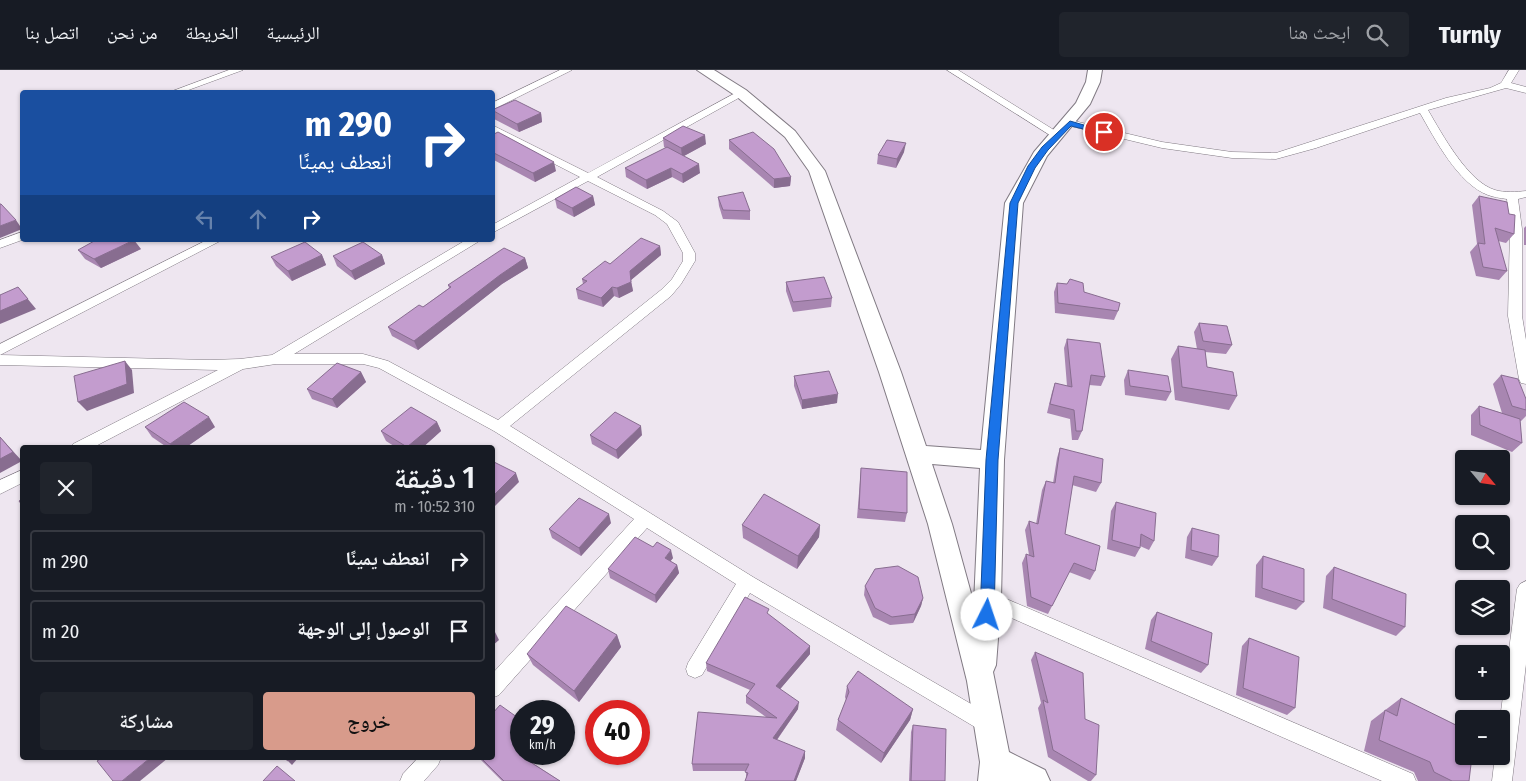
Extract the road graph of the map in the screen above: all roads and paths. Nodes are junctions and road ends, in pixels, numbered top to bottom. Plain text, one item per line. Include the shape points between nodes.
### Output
1 (238, 70) edge
2 (567, 70) edge
3 (704, 70) edge
4 (952, 70) edge
5 (1095, 70) edge
6 (1514, 70) edge
7 (1505, 85) junction
8 (181, 90) edge
9 (1526, 90) edge
10 (741, 92) junction
11 (495, 106) edge
12 (1422, 109) junction
13 (1063, 129) junction
14 (495, 130) edge
15 (588, 177) junction
16 (1526, 194) edge
17 (1512, 196) junction
18 (495, 228) edge
19 (20, 237) edge
20 (212, 242) edge
21 (472, 242) edge
22 (0, 244) edge
23 (0, 350) edge
24 (276, 359) junction
25 (0, 360) edge
26 (240, 364) junction
27 (1526, 379) edge
28 (499, 428) junction
29 (84, 445) edge
30 (919, 454) junction
31 (992, 460) junction
32 (20, 477) edge
33 (0, 488) edge
34 (645, 518) junction
35 (747, 582) junction
36 (1526, 589) edge
37 (988, 598) junction
38 (695, 669) dead end
39 (981, 681) junction
40 (1521, 685) edge
41 (495, 686) edge
42 (990, 726) junction
43 (429, 760) edge
44 (995, 772) edge
45 (410, 781) edge
46 (1034, 781) edge
47 (1406, 781) edge
48 (1502, 781) edge

1 - 8 street
2 - 11 street
3 - 10 main road
4 - 13 street
5 - 13 main road via 1086,98
6 - 7 street
7 - 9 street
7 - 12 street
10 - 15 street
10 - 30 main road via 790,134 817,171
12 - 13 street via 1312,146 1263,157
12 - 17 street via 1450,156 1480,187 1492,193
13 - 31 main road via 1031,168 1014,203
14 - 15 street
15 - 18 street
15 - 28 street via 672,222 689,252 689,261 666,293
16 - 17 street
17 - 27 street via 1516,229 1515,316
19 - 22 street
20 - 23 street
21 - 24 street
24 - 26 street
24 - 28 street via 363,359 376,362 391,367
25 - 26 street
26 - 29 street
28 - 34 street
30 - 31 main road
30 - 39 main road
31 - 37 main road
32 - 33 street
34 - 35 street
34 - 41 street
35 - 38 street
35 - 42 street
36 - 40 street
37 - 39 main road
37 - 47 street
39 - 42 main road
40 - 48 street
42 - 44 main road
43 - 45 street
44 - 46 main road

